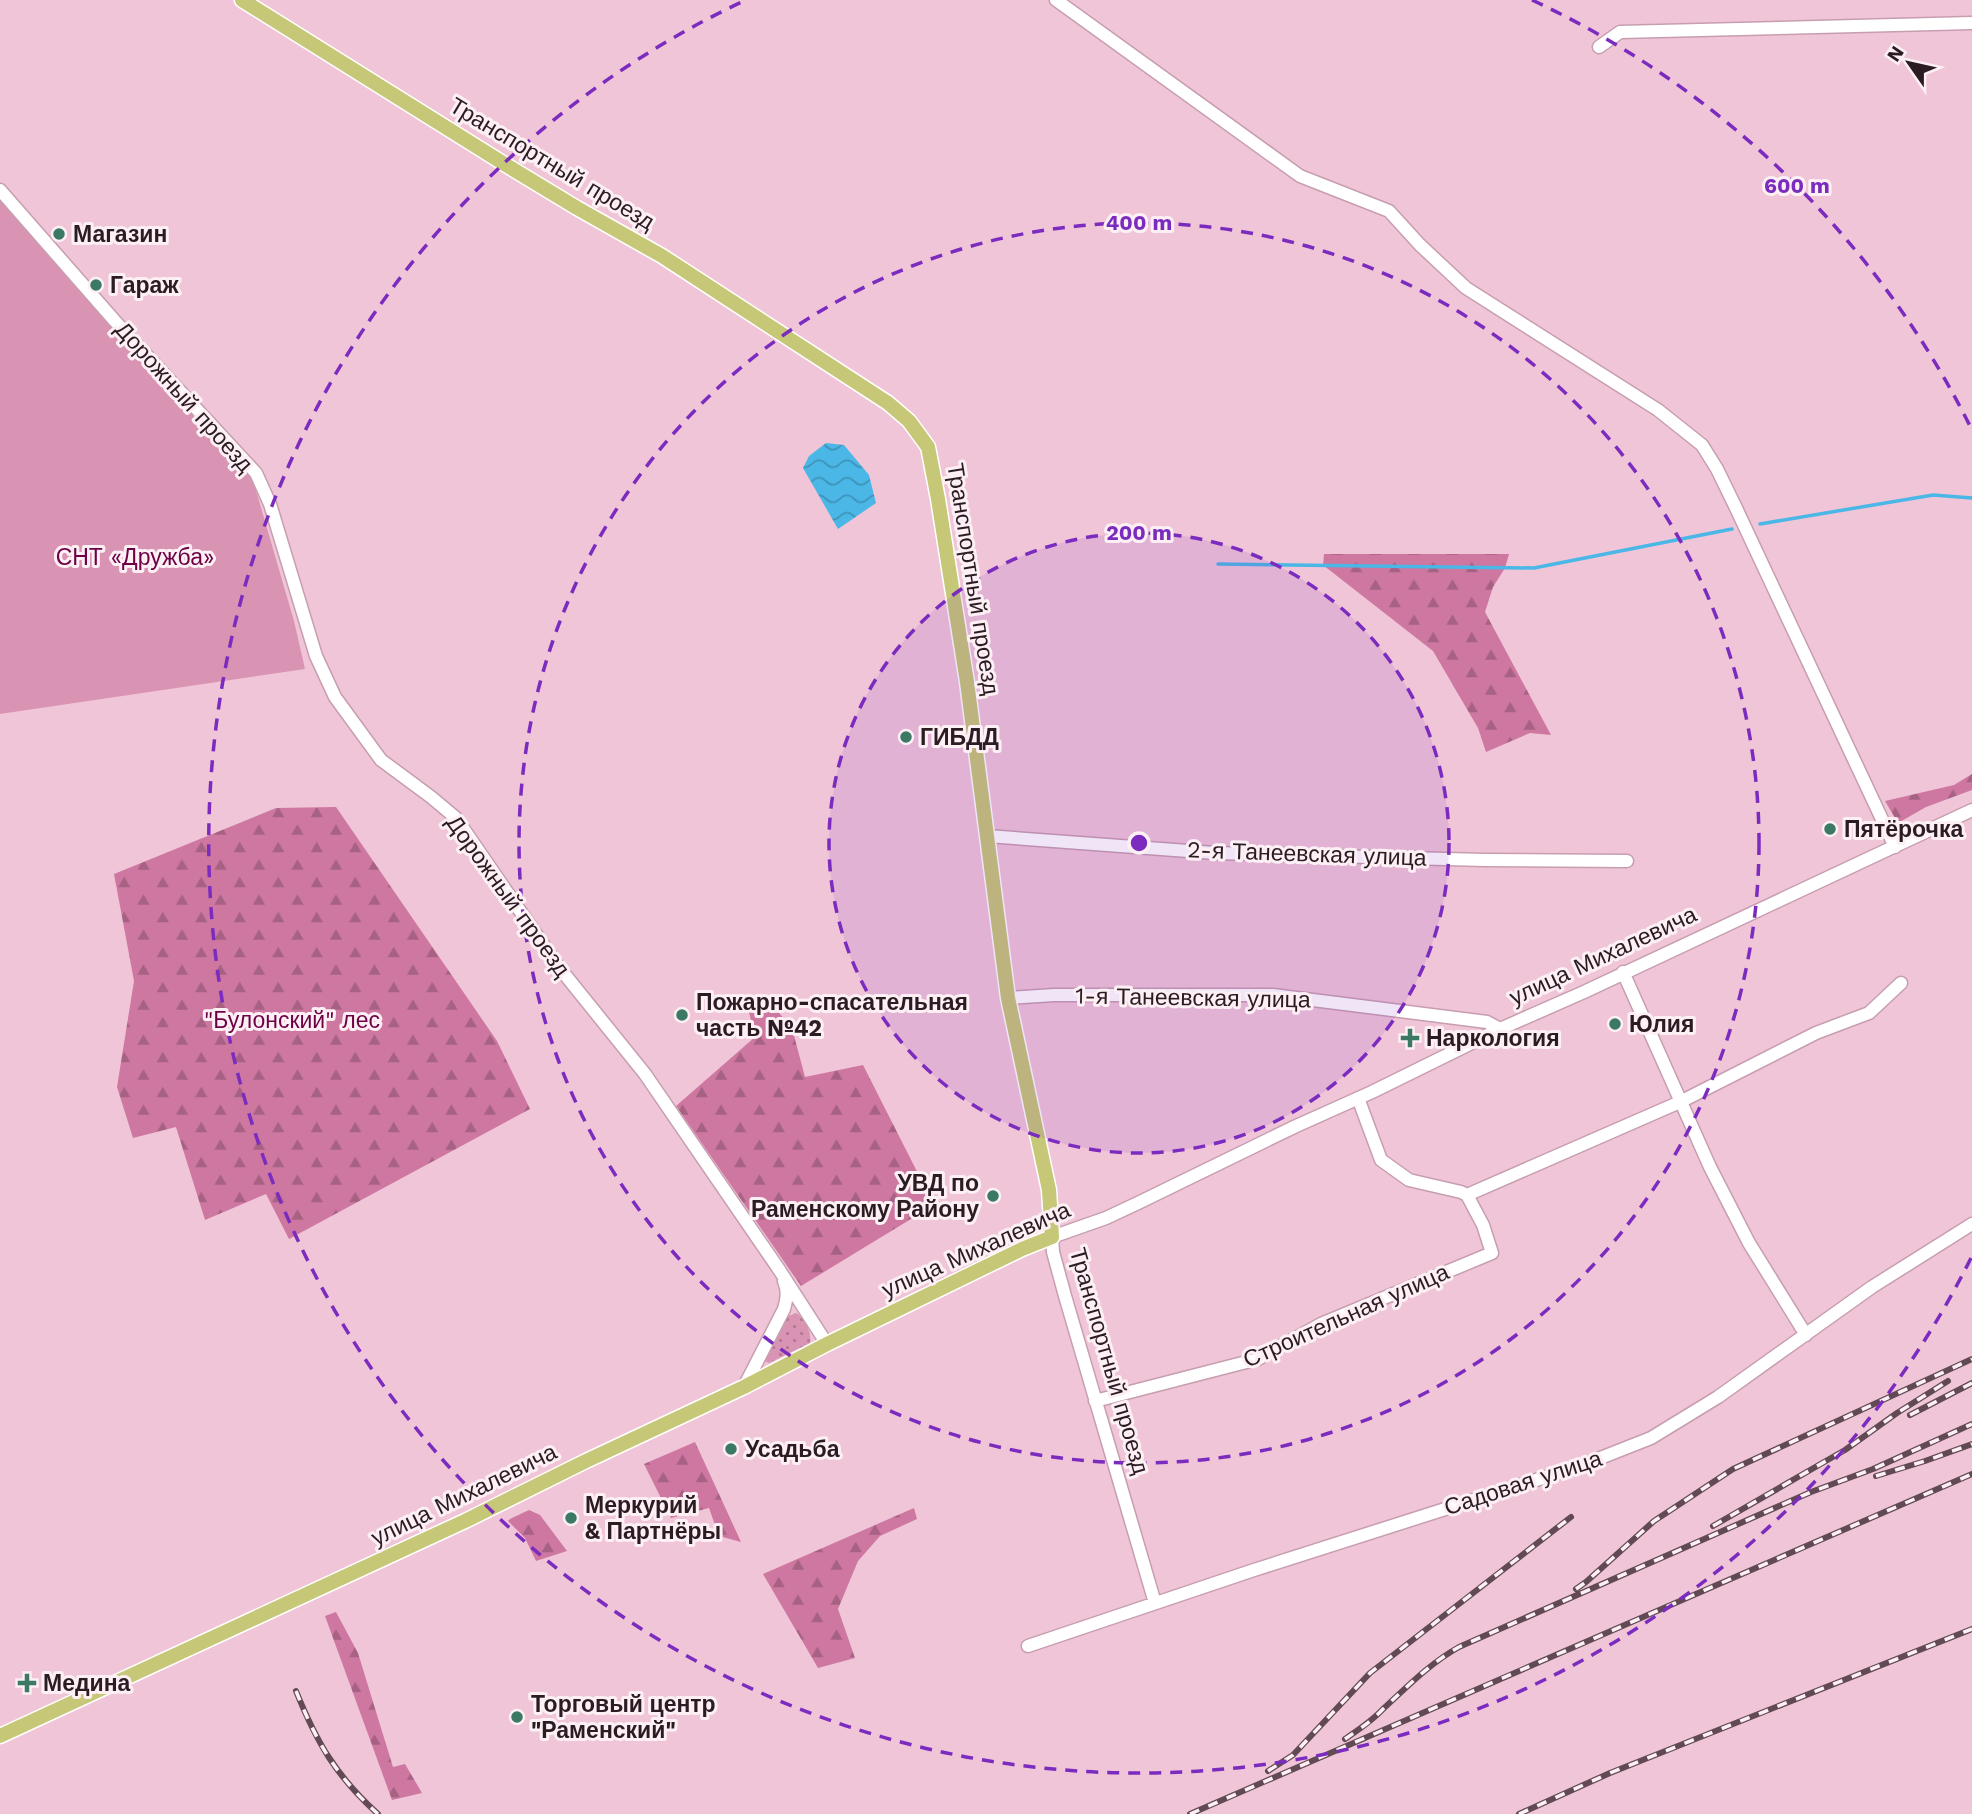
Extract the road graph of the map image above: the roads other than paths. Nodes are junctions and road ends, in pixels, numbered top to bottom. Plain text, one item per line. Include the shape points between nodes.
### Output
1 (242, 0) edge
2 (1055, 0) edge
3 (1972, 23) edge
4 (1599, 47) dead end
5 (0, 190) edge
6 (1972, 810) edge
7 (987, 836) junction
8 (1895, 847) junction
9 (1627, 861) dead end
10 (1623, 972) junction
11 (1901, 983) dead end
12 (1009, 998) junction
13 (1500, 1029) junction
14 (1358, 1098) junction
15 (1680, 1102) junction
16 (1467, 1195) junction
17 (1972, 1224) edge
18 (1052, 1237) junction
19 (780, 1270) junction
20 (1806, 1335) junction
21 (827, 1344) junction
22 (744, 1387) junction
23 (1095, 1401) junction
24 (1155, 1603) junction
25 (1028, 1646) dead end
26 (0, 1736) edge

1 - 7 main road, Транспортный проезд via 662,256 888,402 909,421 928,447 938,499
2 - 8 street via 1300,176 1389,211 1466,288 1658,410 1702,445
3 - 4 street via 1620,32
5 - 19 street, Дорожный проезд via 256,473 270,504 316,656 335,696 381,760 456,818 558,966 645,1074
6 - 8 street, улица Михалевича
7 - 9 street, 2-я Танеевская улица via 1227,853
7 - 12 main road, Транспортный проезд
8 - 10 street, улица Михалевича
10 - 13 street, улица Михалевича
10 - 15 street
11 - 15 street via 1869,1013 1816,1033
12 - 13 street, 1-я Танеевская улица via 1273,995 1486,1022
12 - 18 main road, Транспортный проезд via 1049,1190
13 - 14 street, улица Михалевича
14 - 16 street via 1381,1160 1409,1180
14 - 18 street, улица Михалевича via 1127,1208
15 - 16 street
15 - 20 street via 1749,1243
16 - 23 street, Строительная улица via 1492,1253 1321,1324 1258,1359
17 - 20 street, Садовая улица
18 - 21 main road, улица Михалевича
18 - 23 street, Транспортный проезд
19 - 21 street, Дорожный проезд
19 - 22 street via 787,1298
20 - 24 street, Садовая улица via 1651,1438 1580,1466
21 - 22 main road, улица Михалевича
22 - 26 main road, улица Михалевича
23 - 24 street, Транспортный проезд
24 - 25 street, Садовая улица

